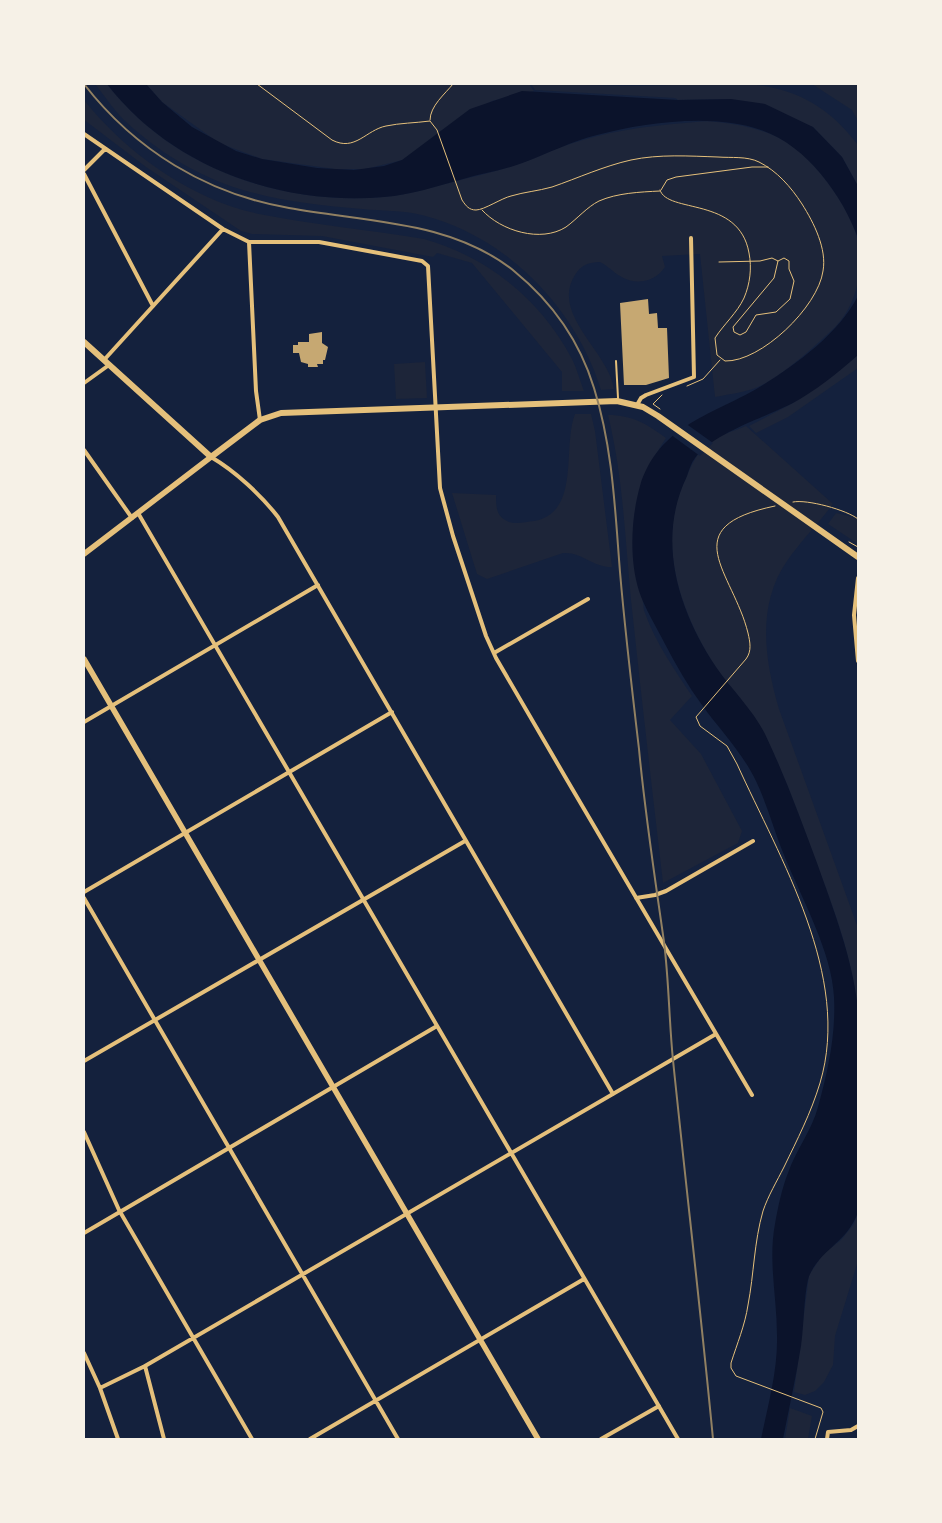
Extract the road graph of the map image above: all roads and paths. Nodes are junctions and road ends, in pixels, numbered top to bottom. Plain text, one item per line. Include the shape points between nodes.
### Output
1 (257, 84) edge
2 (454, 84) edge
3 (430, 121) junction
4 (84, 134) edge
5 (105, 149) junction
6 (768, 167) junction
7 (84, 170) edge
8 (84, 174) edge
9 (660, 190) junction
10 (481, 209) junction
11 (223, 229) junction
12 (691, 238) dead end
13 (249, 242) junction
14 (750, 261) junction
15 (719, 262) dead end
16 (778, 262) junction
17 (153, 306) junction
18 (84, 342) edge
19 (616, 361) dead end
20 (107, 362) junction
21 (84, 383) edge
22 (615, 402) junction
23 (637, 405) junction
24 (435, 409) junction
25 (260, 420) junction
26 (84, 450) edge
27 (211, 457) junction
28 (799, 500) dead end
29 (770, 507) dead end
30 (138, 513) junction
31 (132, 518) junction
32 (858, 518) edge
33 (84, 554) edge
34 (858, 557) edge
35 (858, 578) edge
36 (318, 585) junction
37 (588, 599) dead end
38 (216, 645) junction
39 (494, 653) junction
40 (84, 659) edge
41 (858, 661) edge
42 (112, 706) junction
43 (392, 712) junction
44 (84, 722) edge
45 (290, 772) junction
46 (185, 833) junction
47 (465, 841) junction
48 (753, 841) dead end
49 (84, 892) edge
50 (84, 898) edge
51 (636, 898) junction
52 (364, 899) junction
53 (259, 960) junction
54 (155, 1021) junction
55 (437, 1026) junction
56 (716, 1034) junction
57 (84, 1061) edge
58 (333, 1087) junction
59 (613, 1094) junction
60 (752, 1095) dead end
61 (84, 1132) edge
62 (228, 1147) junction
63 (511, 1154) junction
64 (119, 1210) junction
65 (407, 1214) junction
66 (84, 1233) edge
67 (303, 1274) junction
68 (584, 1279) junction
69 (193, 1338) junction
70 (480, 1340) junction
71 (84, 1353) edge
72 (145, 1366) junction
73 (100, 1388) junction
74 (376, 1401) junction
75 (659, 1406) junction
76 (858, 1426) edge
77 (118, 1439) edge
78 (164, 1439) edge
79 (252, 1439) edge
80 (310, 1439) edge
81 (398, 1439) edge
82 (538, 1439) edge
83 (601, 1439) edge
84 (678, 1439) edge
85 (815, 1439) edge
86 (827, 1439) edge

1 - 3 path via 339,144 360,141 385,126
2 - 3 path via 435,106
3 - 10 path via 437,130 462,200 469,208
4 - 5 street
5 - 7 street
5 - 11 street
6 - 9 path via 676,177 667,180
6 - 10 path via 747,158 685,156 638,159 550,188 510,196
6 - 14 path via 787,184 810,218 823,256 822,277 803,310 782,334 739,359 725,361 717,355 715,338 744,298
8 - 17 street
9 - 10 path via 602,200 565,227 549,234 531,234 494,222
9 - 14 path via 670,201 700,207 734,223 747,241
11 - 13 street
11 - 17 street
12 - 23 street via 694,377 646,395
13 - 24 street via 319,242 422,261 428,266
13 - 25 street
14 - 15 path
14 - 16 path via 772,258
16 - 16 path via 774,278 734,327 736,334 743,334 756,315 776,312 790,298 794,281 789,261 784,258
17 - 20 street
18 - 20 main road
19 - 22 lane
20 - 21 street
20 - 27 main road
22 - 23 main road
22 - 24 main road
23 - 34 main road via 658,416
24 - 25 main road via 281,413
24 - 39 street via 440,488 457,549
25 - 27 main road
26 - 31 street
27 - 30 main road
27 - 36 street via 222,463 271,508
28 - 32 path
29 - 85 path via 731,520 716,544 720,568 745,622 751,649 746,659 698,712 696,722 724,743 732,754 794,888 820,964 827,1014 825,1056 814,1102 767,1200 757,1237 748,1307 730,1363 733,1373 741,1378 820,1408 823,1412
30 - 31 main road
30 - 38 street
31 - 33 main road
35 - 41 street via 854,615
36 - 38 street
36 - 43 street
37 - 39 street
38 - 42 street
38 - 45 street
39 - 51 street
40 - 42 main road
42 - 44 street
42 - 46 main road
43 - 45 street
43 - 47 street
45 - 46 street
45 - 52 street
46 - 49 street
46 - 53 main road
47 - 52 street
47 - 59 street
48 - 51 street via 666,891
50 - 54 street
51 - 56 street
52 - 53 street
52 - 55 street
53 - 54 street
53 - 58 main road
54 - 57 street
54 - 62 street
55 - 58 street
55 - 63 street
56 - 59 street
56 - 60 street
58 - 62 street
58 - 65 main road
59 - 63 street
61 - 64 street
62 - 64 street
62 - 67 street
63 - 65 street
63 - 68 street
64 - 66 street
64 - 69 street
65 - 67 street
65 - 70 main road
67 - 69 street
67 - 74 street
68 - 70 street
68 - 75 street
69 - 72 street
69 - 79 street
70 - 74 street
70 - 82 main road
71 - 73 street
72 - 73 street
72 - 78 street
73 - 77 street
74 - 80 street
74 - 81 street
75 - 83 street
75 - 84 street
76 - 86 street via 851,1430 828,1432

